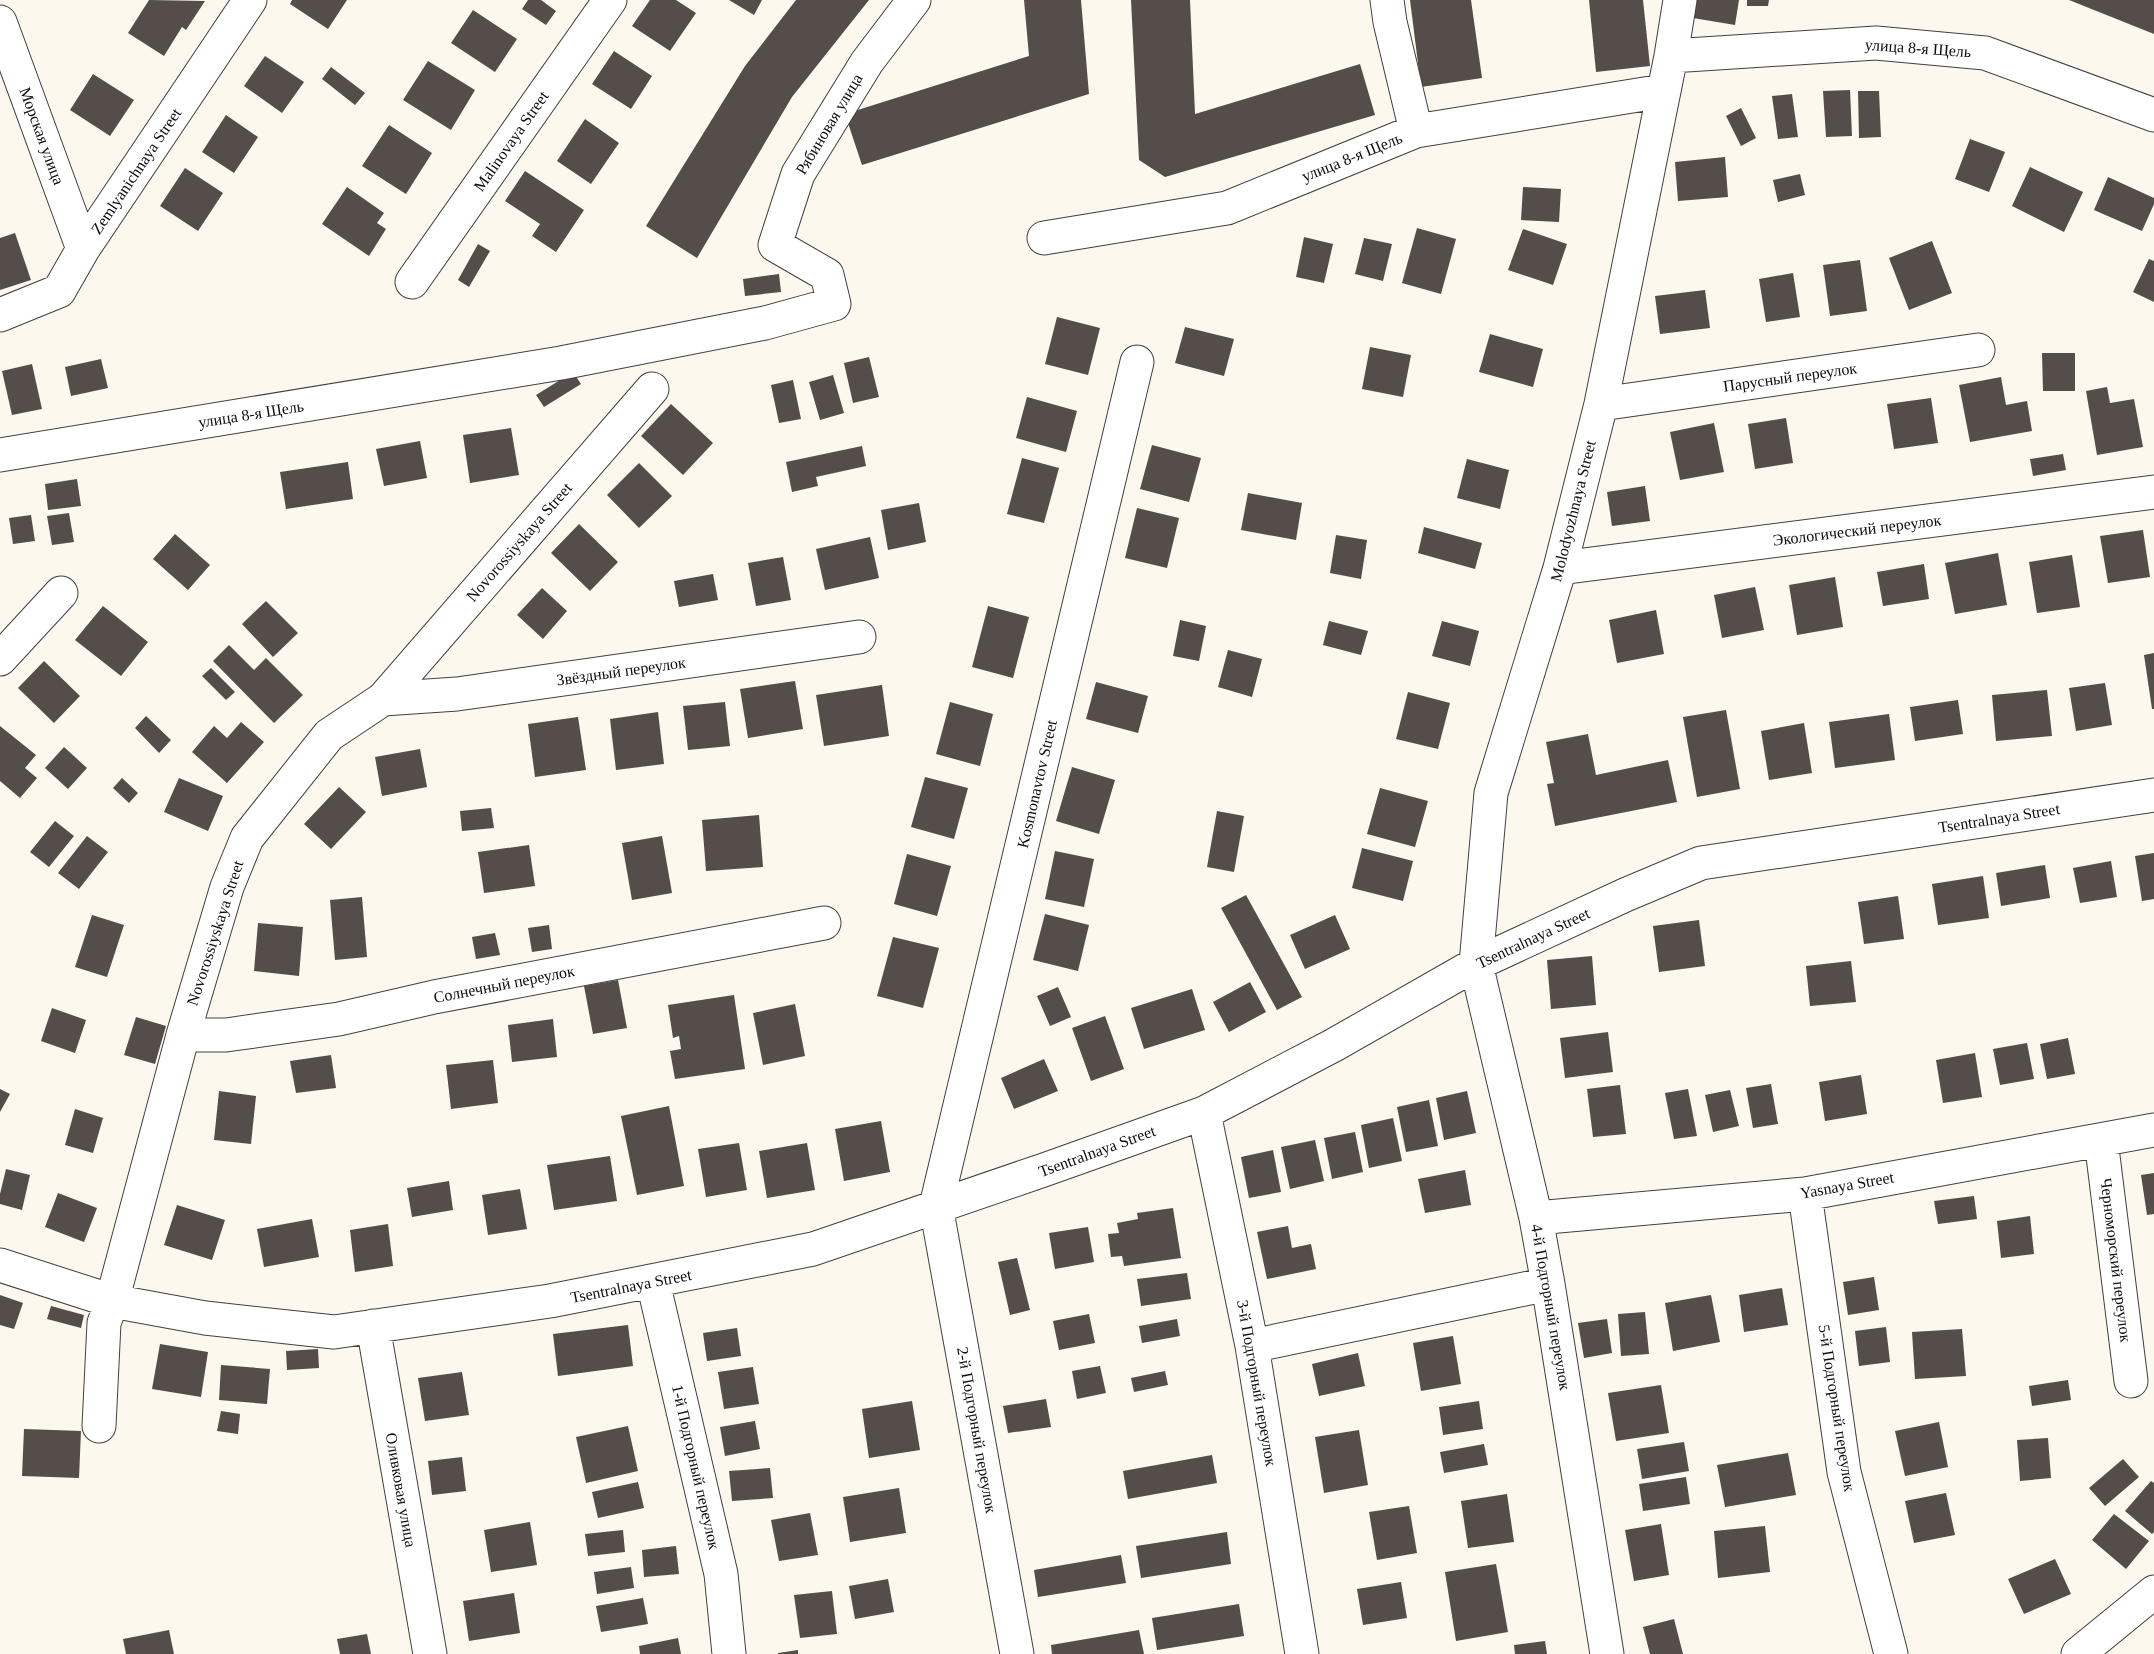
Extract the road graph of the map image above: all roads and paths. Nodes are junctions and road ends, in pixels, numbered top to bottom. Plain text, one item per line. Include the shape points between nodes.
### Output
1 (250, 0) edge
2 (610, 0) edge
3 (914, 0) edge
4 (1680, 0) edge
5 (1389, 11) edge
6 (0, 22) edge
7 (1671, 56) junction
8 (1664, 92) junction
9 (2154, 116) edge
10 (1416, 131) junction
11 (1044, 238) dead end
12 (83, 249) junction
13 (412, 282) dead end
14 (0, 315) edge
15 (765, 323) joint
16 (1978, 350) dead end
17 (1137, 362) dead end
18 (651, 389) dead end
19 (1601, 404) junction
20 (0, 455) edge
21 (2154, 492) edge
22 (1560, 568) junction
23 (61, 593) dead end
24 (858, 637) dead end
25 (0, 659) edge
26 (382, 699) junction
27 (2154, 795) edge
28 (824, 923) dead end
29 (1476, 964) junction
30 (183, 1035) junction
31 (1203, 1113) junction
32 (2154, 1130) edge
33 (2101, 1140) junction
34 (1805, 1194) junction
35 (936, 1206) junction
36 (1536, 1218) junction
37 (0, 1265) edge
38 (653, 1282) junction
39 (1548, 1284) junction
40 (112, 1301) junction
41 (373, 1326) junction
42 (1252, 1346) junction
43 (2131, 1381) dead end
44 (99, 1426) dead end
45 (2154, 1592) edge
46 (430, 1654) edge
47 (729, 1654) edge
48 (1017, 1654) edge
49 (1302, 1654) edge
50 (1607, 1654) edge
51 (1891, 1654) edge
52 (2078, 1654) edge

1 - 12 street, Zemlyanichnaya Street
2 - 13 street, Malinovaya Street
3 - 15 street, Рябиновая улица via 867,62 798,174 775,245 827,275 834,304
4 - 7 street
5 - 10 street
6 - 12 street, Морская улица
7 - 8 street, Molodyozhnaya Street
7 - 9 street, улица 8-я Щель via 1876,43 1985,53
8 - 10 street, улица 8-я Щель
8 - 19 street, Molodyozhnaya Street
10 - 11 street, улица 8-я Щель via 1227,208
12 - 14 street, Zemlyanichnaya Street via 59,291
15 - 20 street, улица 8-я Щель via 503,373
16 - 19 street, Парусный переулок
17 - 35 street, Kosmonavtov Street
18 - 26 street, Novorossiyskaya Street
19 - 22 street, Molodyozhnaya Street
21 - 22 street, Экологический переулок
22 - 29 street, Molodyozhnaya Street via 1491,793
23 - 25 street
24 - 26 street, Звёздный переулок via 457,694
26 - 30 street, Novorossiyskaya Street via 329,735 247,838 227,887
27 - 29 street, Tsentralnaya Street via 1701,863
28 - 30 street, Солнечный переулок via 339,1019 225,1035
29 - 31 street, Tsentralnaya Street via 1334,1045
29 - 36 street, 4-й Подгорный переулок
30 - 40 street, Novorossiyskaya Street
31 - 35 street, Tsentralnaya Street
31 - 42 street, 3-й Подгорный переулок
32 - 33 street, Yasnaya Street
33 - 34 street, Yasnaya Street
33 - 43 street, Черноморский переулок
34 - 36 street, Yasnaya Street
34 - 51 street, 5-й Подгорный переулок via 1844,1472
35 - 38 street, Tsentralnaya Street via 813,1250
35 - 48 street, 2-й Подгорный переулок
36 - 39 street, 4-й Подгорный переулок
37 - 40 street, Tsentralnaya Street
38 - 41 street, Tsentralnaya Street
38 - 47 street, 1-й Подгорный переулок via 721,1575
39 - 42 street
39 - 50 street, 4-й Подгорный переулок
40 - 41 street, Tsentralnaya Street via 205,1318 334,1332
40 - 44 street, Novorossiyskaya Street via 104,1323
41 - 46 street, Оливковая улица
42 - 49 street, 3-й Подгорный переулок
45 - 52 street

